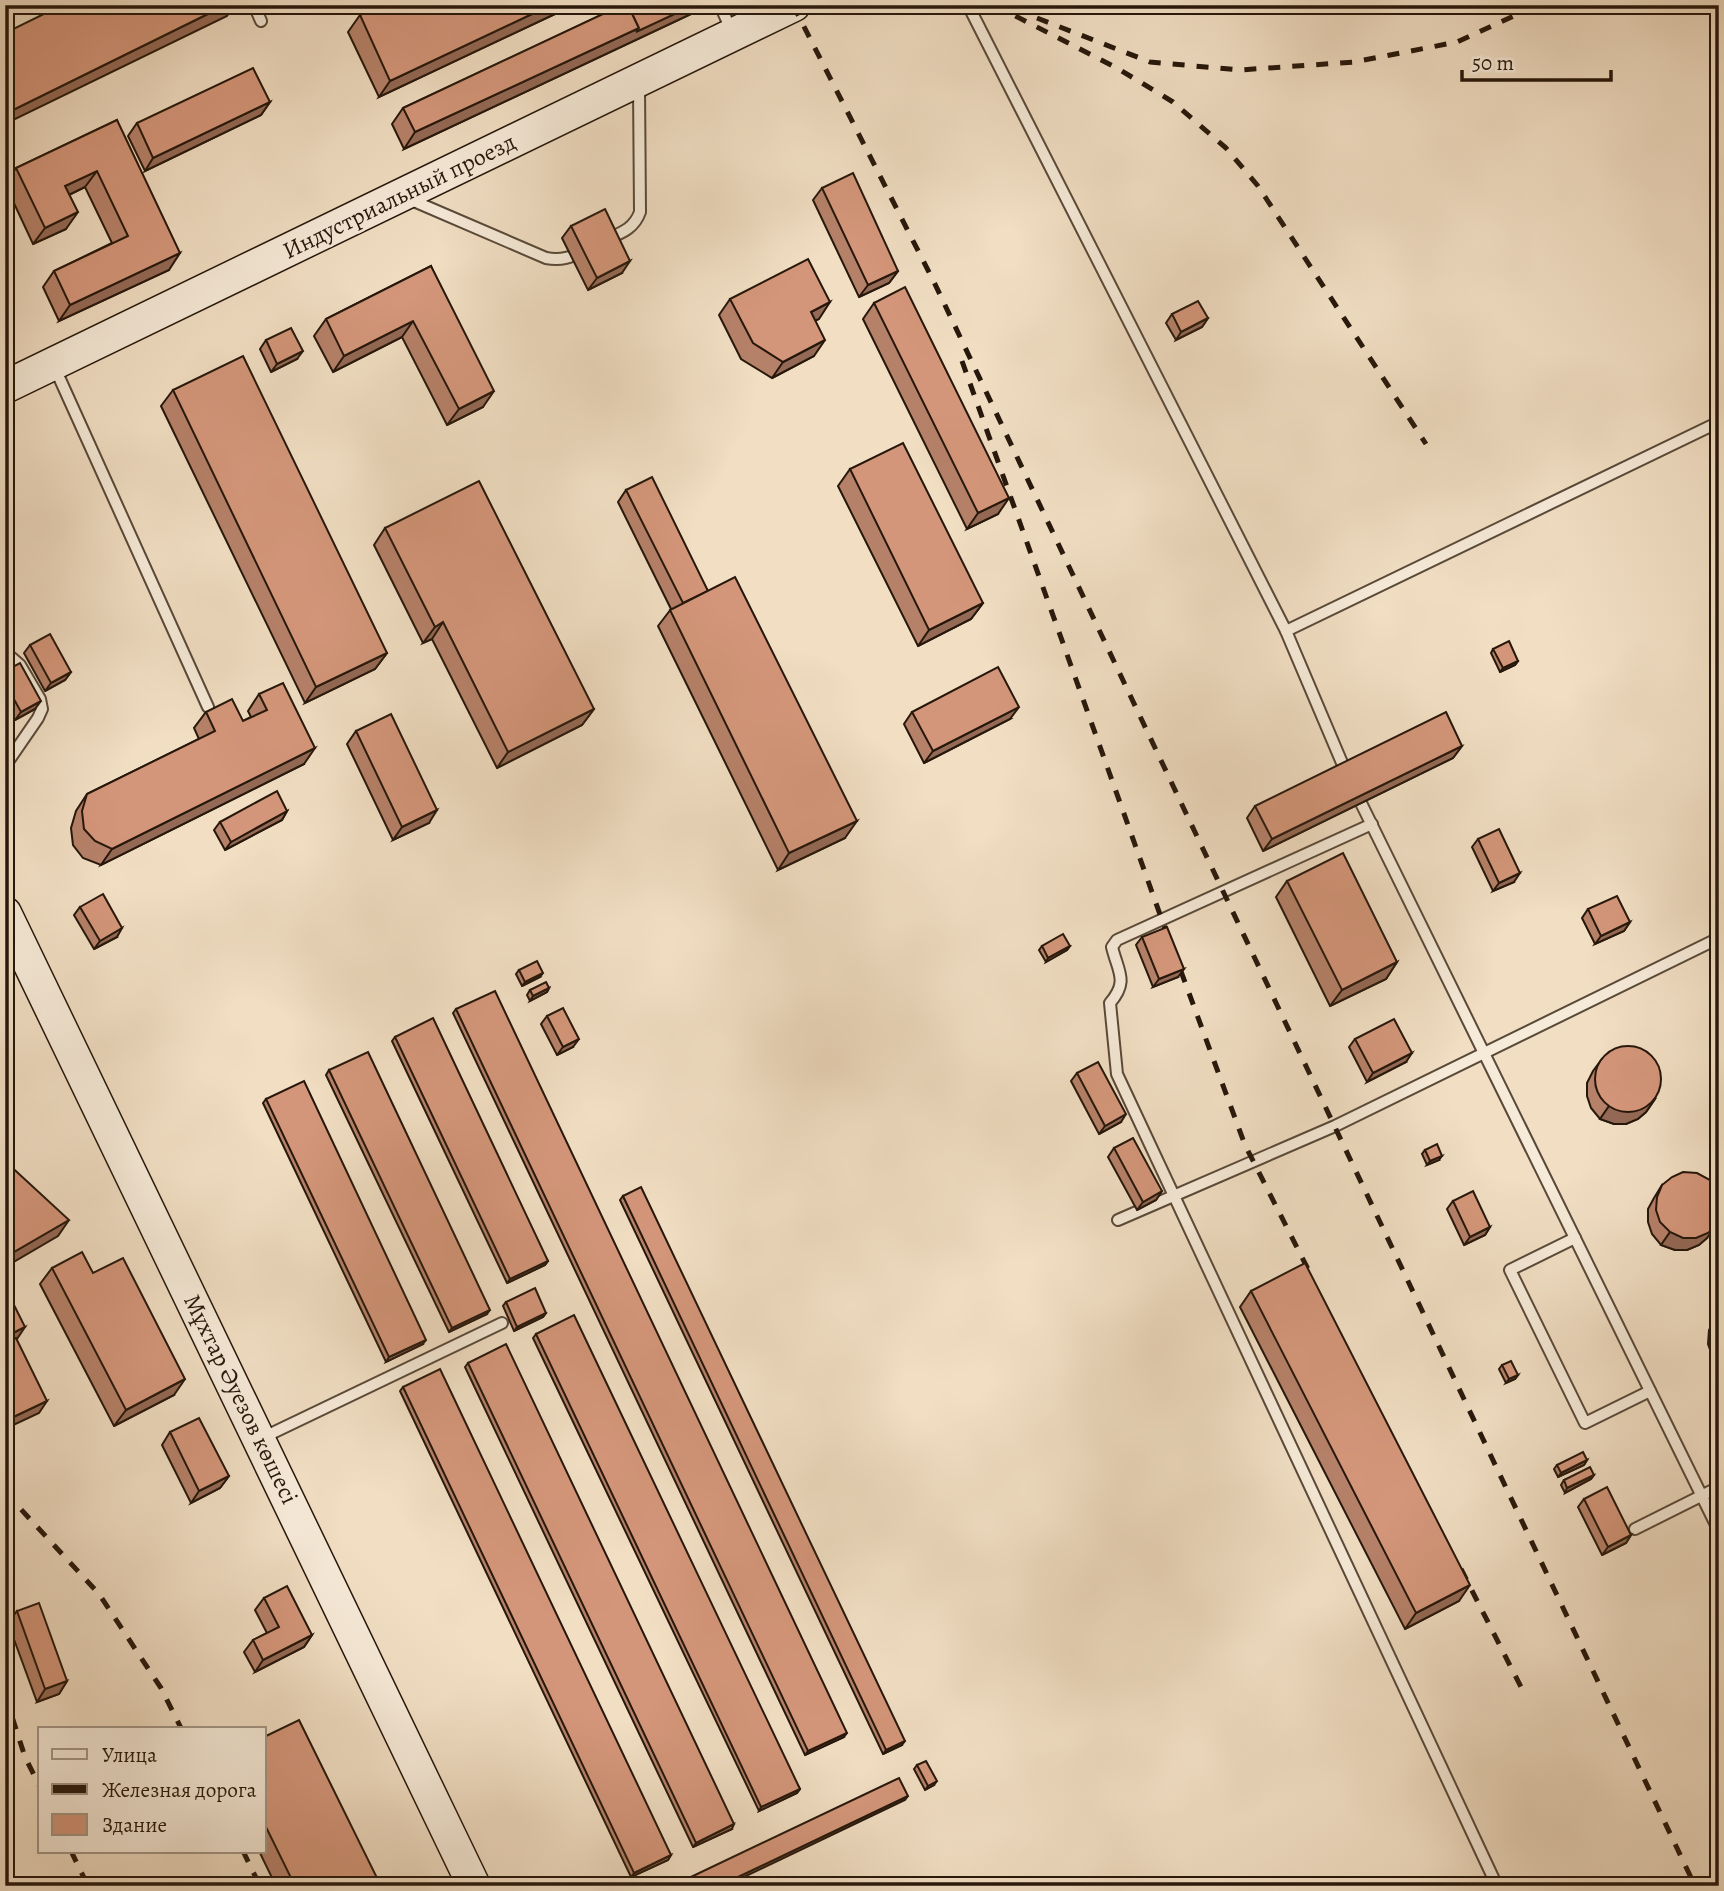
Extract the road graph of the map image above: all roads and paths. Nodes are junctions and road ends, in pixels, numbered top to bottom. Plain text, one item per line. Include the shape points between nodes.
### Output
1 (254, 5) edge
2 (720, 5) edge
3 (794, 5) edge
4 (968, 5) edge
5 (261, 21) dead end
6 (733, 35) junction
7 (639, 80) junction
8 (400, 196) junction
9 (53, 364) junction
10 (5, 387) edge
11 (1719, 422) edge
12 (1286, 631) junction
13 (5, 656) edge
14 (208, 707) dead end
15 (5, 765) edge
16 (1345, 770) edge
17 (1361, 803) edge
18 (1372, 824) junction
19 (5, 913) edge
20 (1719, 938) edge
21 (1484, 1054) junction
22 (1173, 1195) junction
23 (1118, 1220) dead end
24 (1575, 1238) junction
25 (502, 1323) dead end
26 (1650, 1391) junction
27 (260, 1439) junction
28 (1719, 1488) edge
29 (1702, 1496) junction
30 (1635, 1529) dead end
31 (1719, 1531) edge
32 (474, 1886) edge
33 (1497, 1886) edge

1 - 5 lane
2 - 6 lane
3 - 6 street, Индустриальный проезд
4 - 12 lane
6 - 7 street, Индустриальный проезд
7 - 8 street, Индустриальный проезд
7 - 8 lane via 641,201 636,221 629,229 566,260 546,258
8 - 9 street, Индустриальный проезд
9 - 10 street, Индустриальный проезд
9 - 14 lane
11 - 12 lane
12 - 16 lane
13 - 15 lane via 20,664 42,709
17 - 18 lane
18 - 21 lane
18 - 22 lane via 1117,940 1112,947 1121,981 1120,992 1110,1003 1117,1074
19 - 27 street, Мұхтар Әуезов көшесі
20 - 21 lane
21 - 22 lane via 1335,1126
21 - 24 lane
22 - 23 lane
22 - 33 lane
24 - 26 lane
24 - 26 lane via 1510,1270 1567,1388 1585,1423
25 - 27 lane
26 - 29 lane
27 - 32 street, Мұхтар Әуезов көшесі
28 - 29 lane
29 - 30 lane
29 - 31 lane

